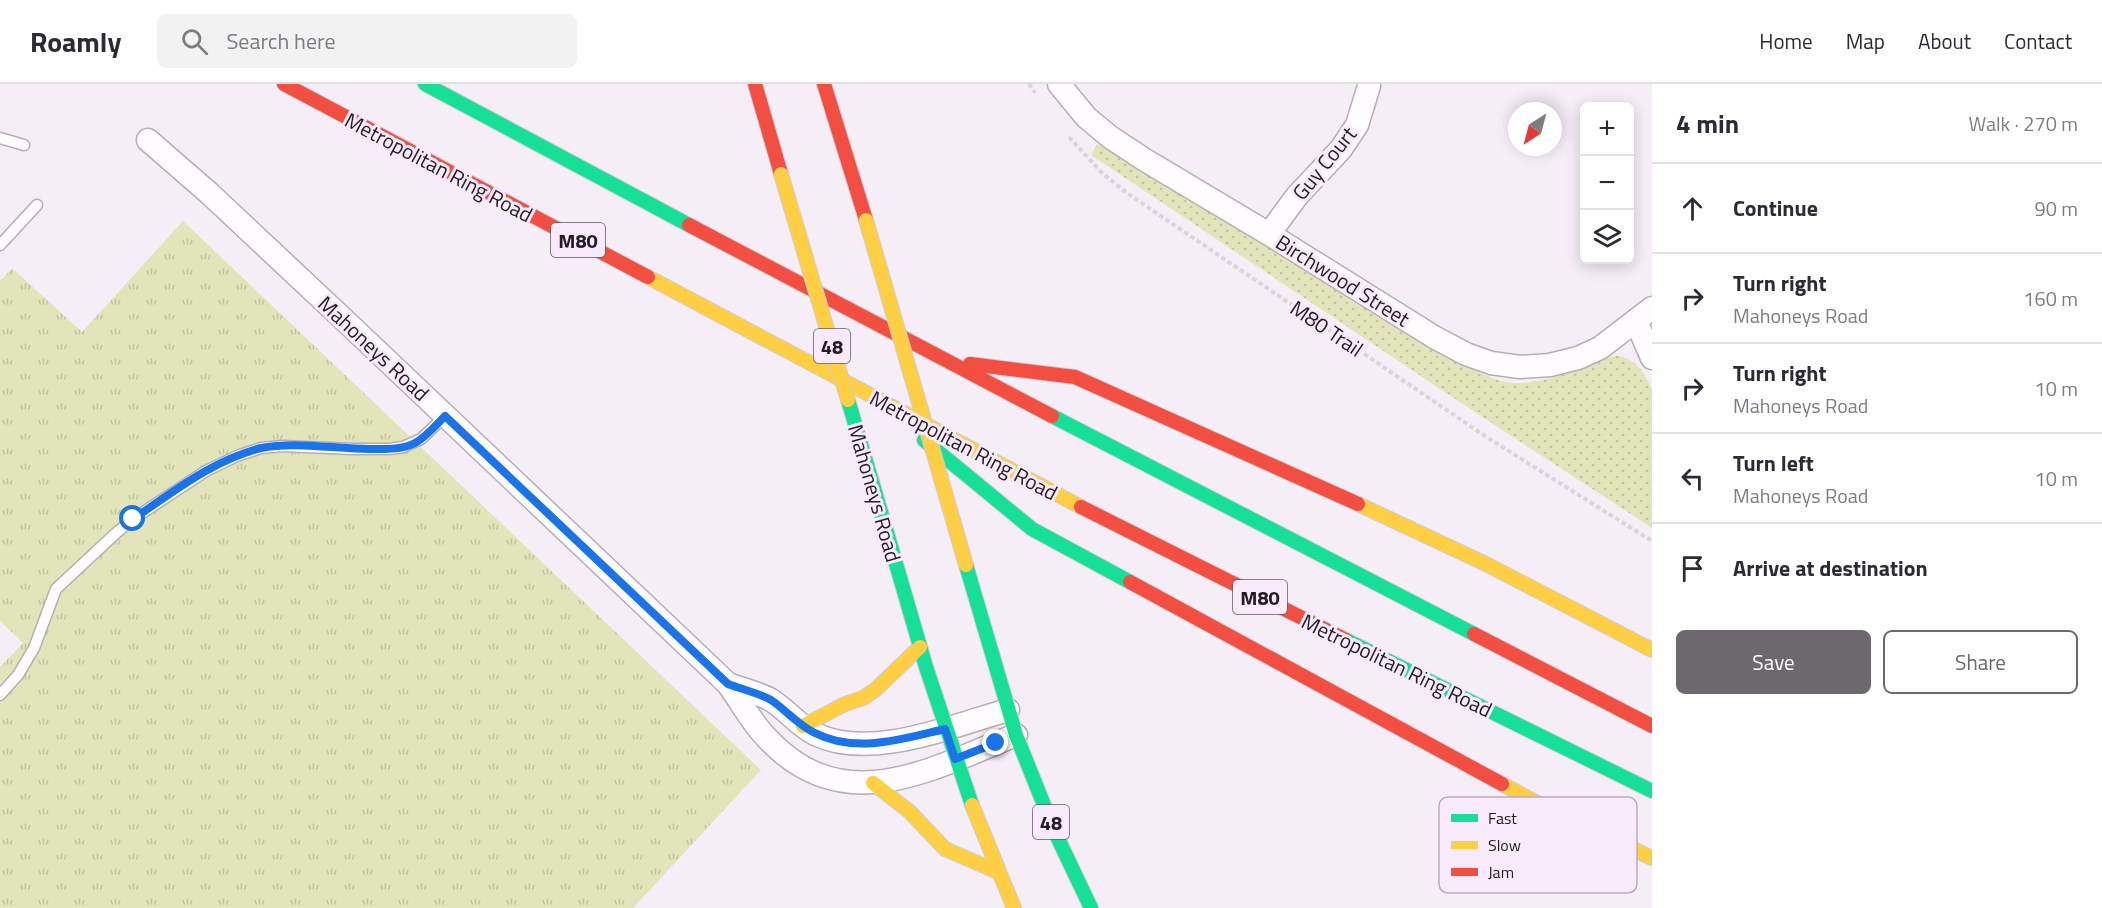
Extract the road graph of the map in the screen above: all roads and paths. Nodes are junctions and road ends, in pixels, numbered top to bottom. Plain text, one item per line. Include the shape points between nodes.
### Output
1 (284, 84) edge
2 (425, 84) edge
3 (755, 84) edge
4 (824, 84) edge
5 (1029, 84) edge
6 (1059, 84) edge
7 (1369, 86) dead end
8 (1041, 101) dead end
9 (1068, 137) dead end
10 (0, 138) edge
11 (148, 140) dead end
12 (24, 146) dead end
13 (37, 205) dead end
14 (1269, 234) junction
15 (0, 245) edge
16 (1644, 314) edge
17 (1652, 358) edge
18 (947, 362) junction
19 (872, 397) junction
20 (445, 416) junction
21 (1652, 541) edge
22 (920, 647) junction
23 (1652, 650) edge
24 (728, 684) junction
25 (0, 695) edge
26 (1008, 710) junction
27 (803, 726) junction
28 (1652, 726) edge
29 (945, 729) junction
30 (1016, 735) junction
31 (955, 759) junction
32 (873, 783) junction
33 (1652, 791) edge
34 (1526, 797) edge
35 (1637, 851) edge
36 (1652, 858) edge
37 (998, 872) junction
38 (1014, 908) edge
39 (1091, 908) edge

1 - 19 main road, Metropolitan Ring Road / M80
2 - 18 main road
3 - 22 main road, Mahoneys Road / 48, bridge
4 - 26 main road, 48, bridge
5 - 8 path
6 - 14 street, Birchwood Street via 1086,117 1110,137
7 - 14 street, Guy Court via 1357,125 1341,149 1297,196
9 - 21 path, M80 Trail via 1102,173 1135,198 1488,438
10 - 12 lane
11 - 20 street, Mahoneys Road
13 - 15 lane
14 - 16 street, Birchwood Street via 1434,338 1491,363 1520,367 1578,358 1600,348
16 - 17 street
18 - 23 main road via 1075,377 1486,564
18 - 28 main road
19 - 33 main road, Metropolitan Ring Road / M80 via 1135,536
19 - 34 main road via 1032,529
20 - 24 street, Mahoneys Road
20 - 25 lane via 421,439 403,447 261,448 206,471 133,519 56,590 34,648
22 - 27 main road via 875,690
22 - 29 main road, Mahoneys Road / 48
24 - 27 street, Mahoneys Road via 770,700
24 - 32 street, Mahoneys Road via 763,735 798,765 839,781
26 - 29 street, Mahoneys Road
26 - 30 main road, 48
27 - 29 street, Mahoneys Road via 828,739 858,744 900,740
29 - 31 main road, Mahoneys Road / 48
30 - 31 street, Mahoneys Road
30 - 39 main road, 48
31 - 32 street, Mahoneys Road
31 - 37 main road, Mahoneys Road / 48
32 - 37 main road via 910,812 945,849
35 - 36 main road
37 - 38 main road, Mahoneys Road / 48

